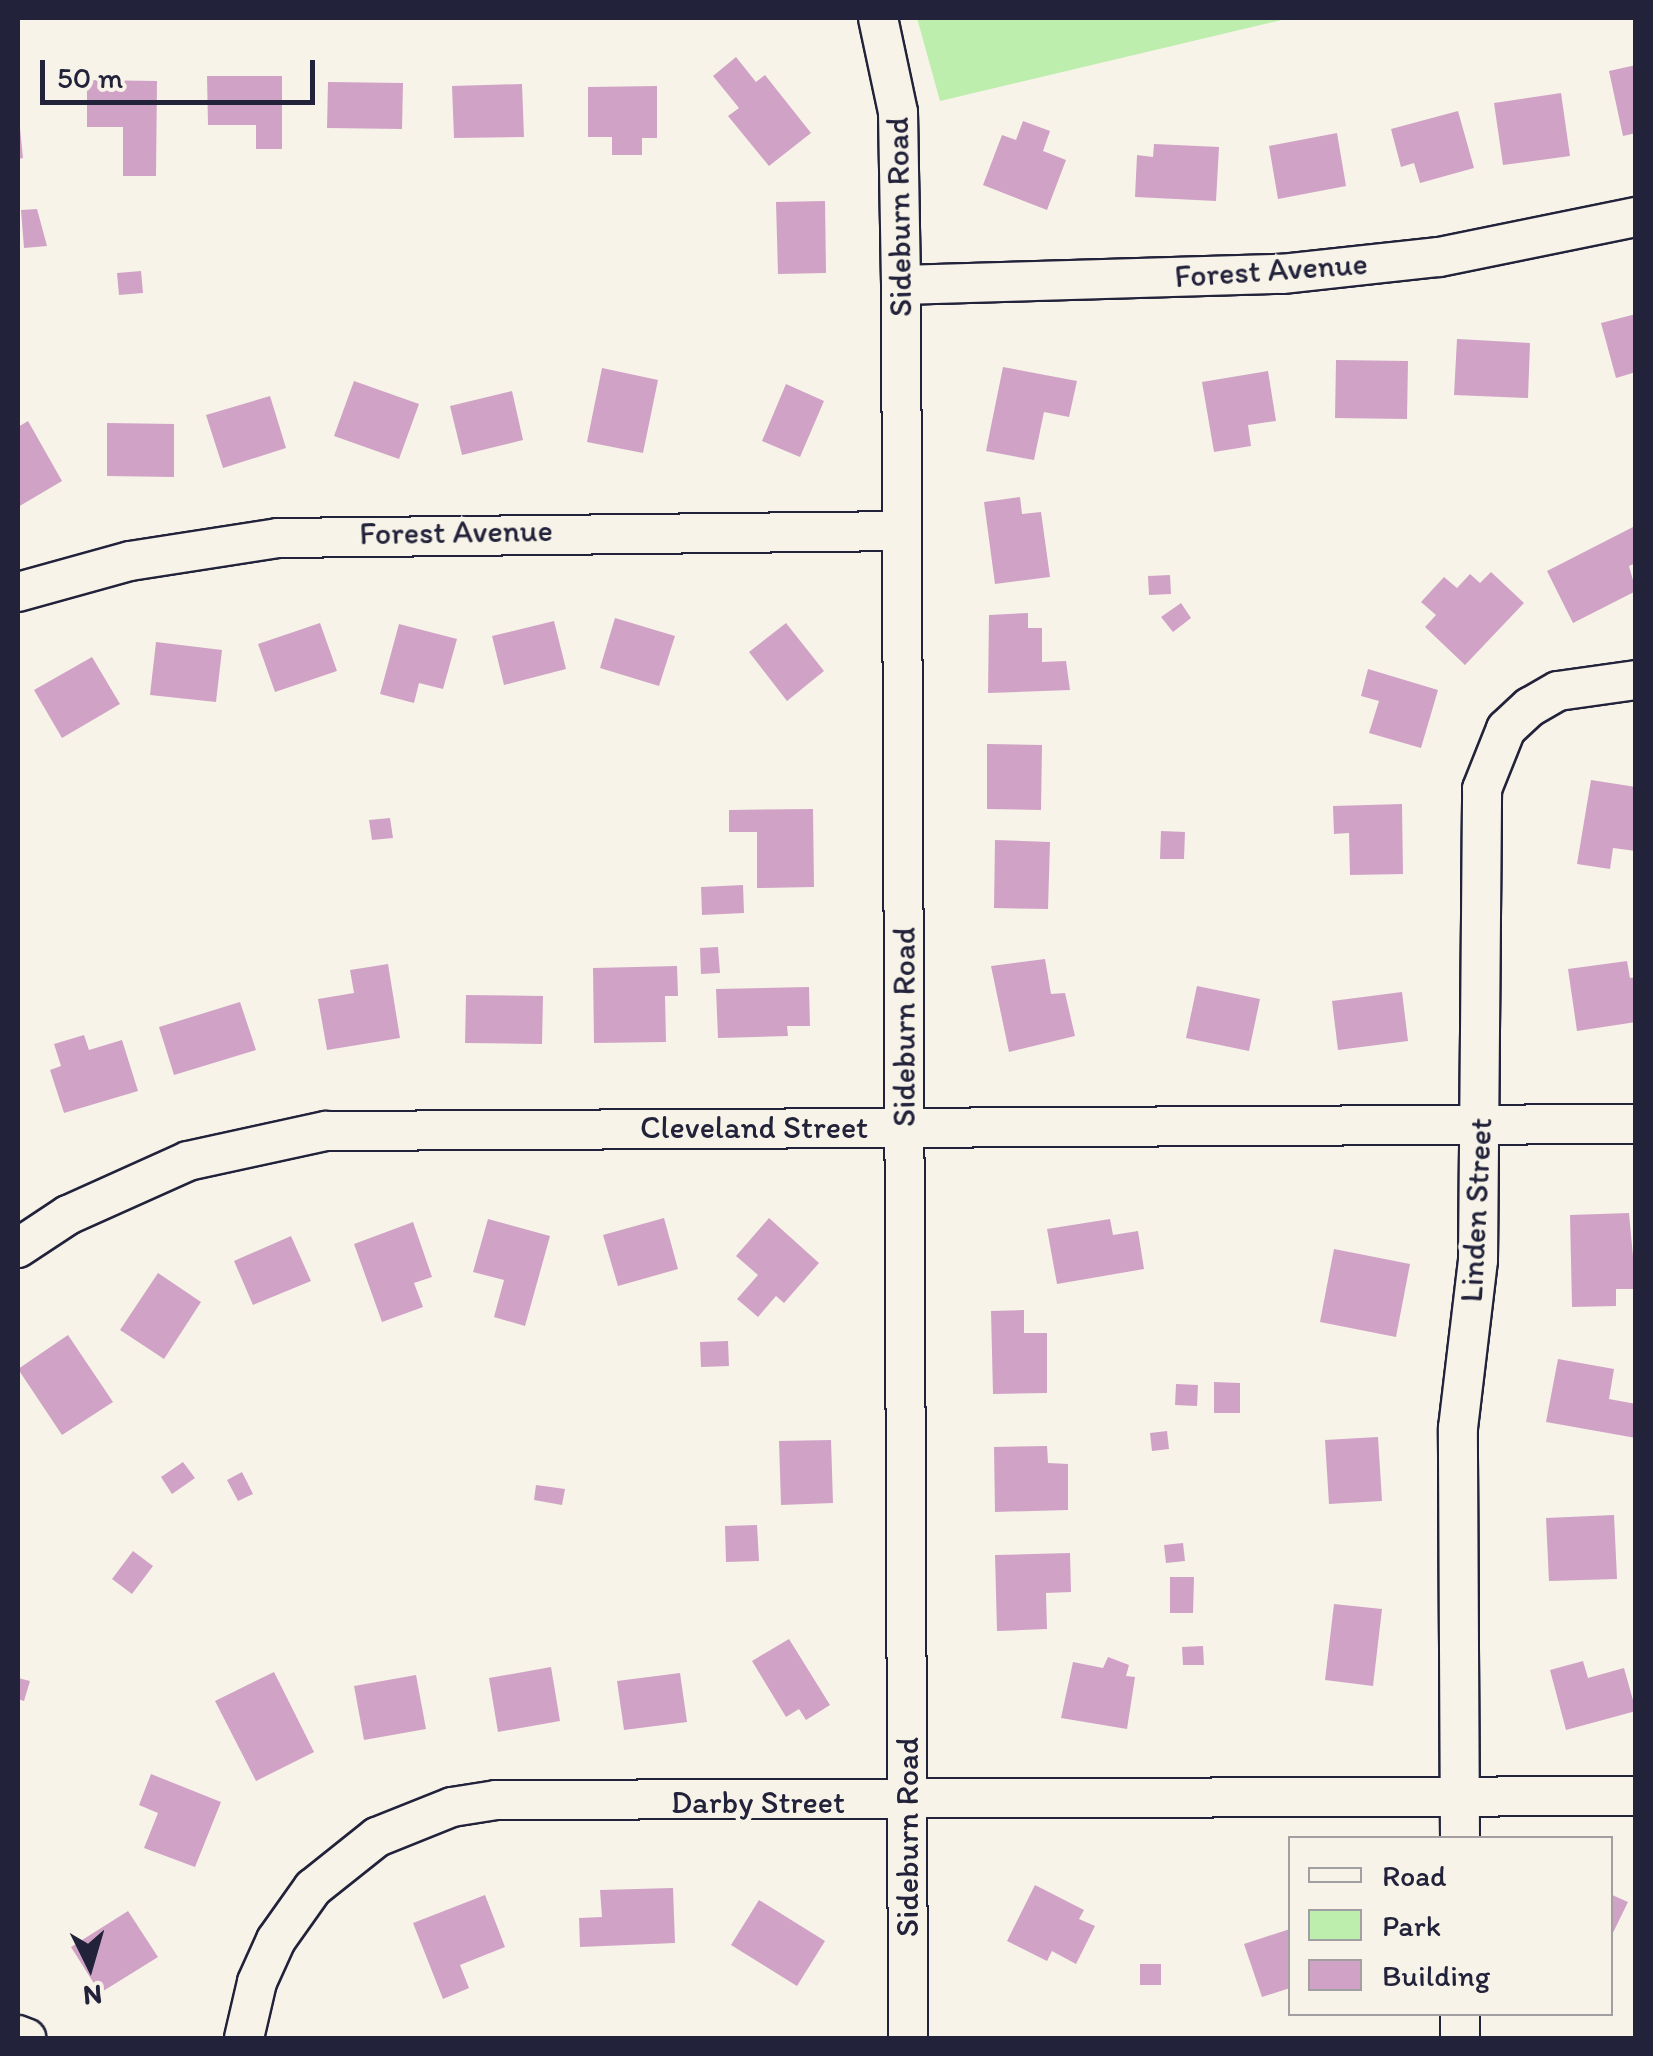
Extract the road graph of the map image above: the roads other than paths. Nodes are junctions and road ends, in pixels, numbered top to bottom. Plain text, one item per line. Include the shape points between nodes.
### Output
1 (878, 18) edge
2 (1636, 217) edge
3 (902, 285) junction
4 (901, 530) junction
5 (18, 592) edge
6 (1636, 680) edge
7 (1482, 1124) junction
8 (1636, 1124) edge
9 (905, 1127) junction
10 (18, 1248) edge
11 (1460, 1796) junction
12 (1636, 1796) edge
13 (907, 1804) junction
14 (1460, 1836) edge
15 (18, 2035) edge
16 (26, 2038) edge
17 (244, 2038) edge
18 (908, 2038) edge

1 - 3 street, Sideburn Road via 898,112
2 - 3 street, Forest Avenue via 1440,257 1282,274
3 - 4 street, Sideburn Road
4 - 5 street, Forest Avenue via 295,537 130,561
4 - 9 street, Sideburn Road
6 - 7 street, Linden Street via 1558,691 1506,729 1490,758 1482,789
7 - 8 street, Cleveland Street
7 - 9 street, Cleveland Street via 964,1132
7 - 11 street, Linden Street via 1478,1260 1458,1428
9 - 10 street, Cleveland Street via 326,1131 188,1162 68,1215
9 - 13 street, Sideburn Road
11 - 12 street, Darby Street
11 - 13 street, Darby Street
11 - 14 street, Linden Street
13 - 17 street, Darby Street via 496,1800 404,1822 342,1860 288,1920 257,1982
13 - 18 street, Sideburn Road
15 - 16 street

